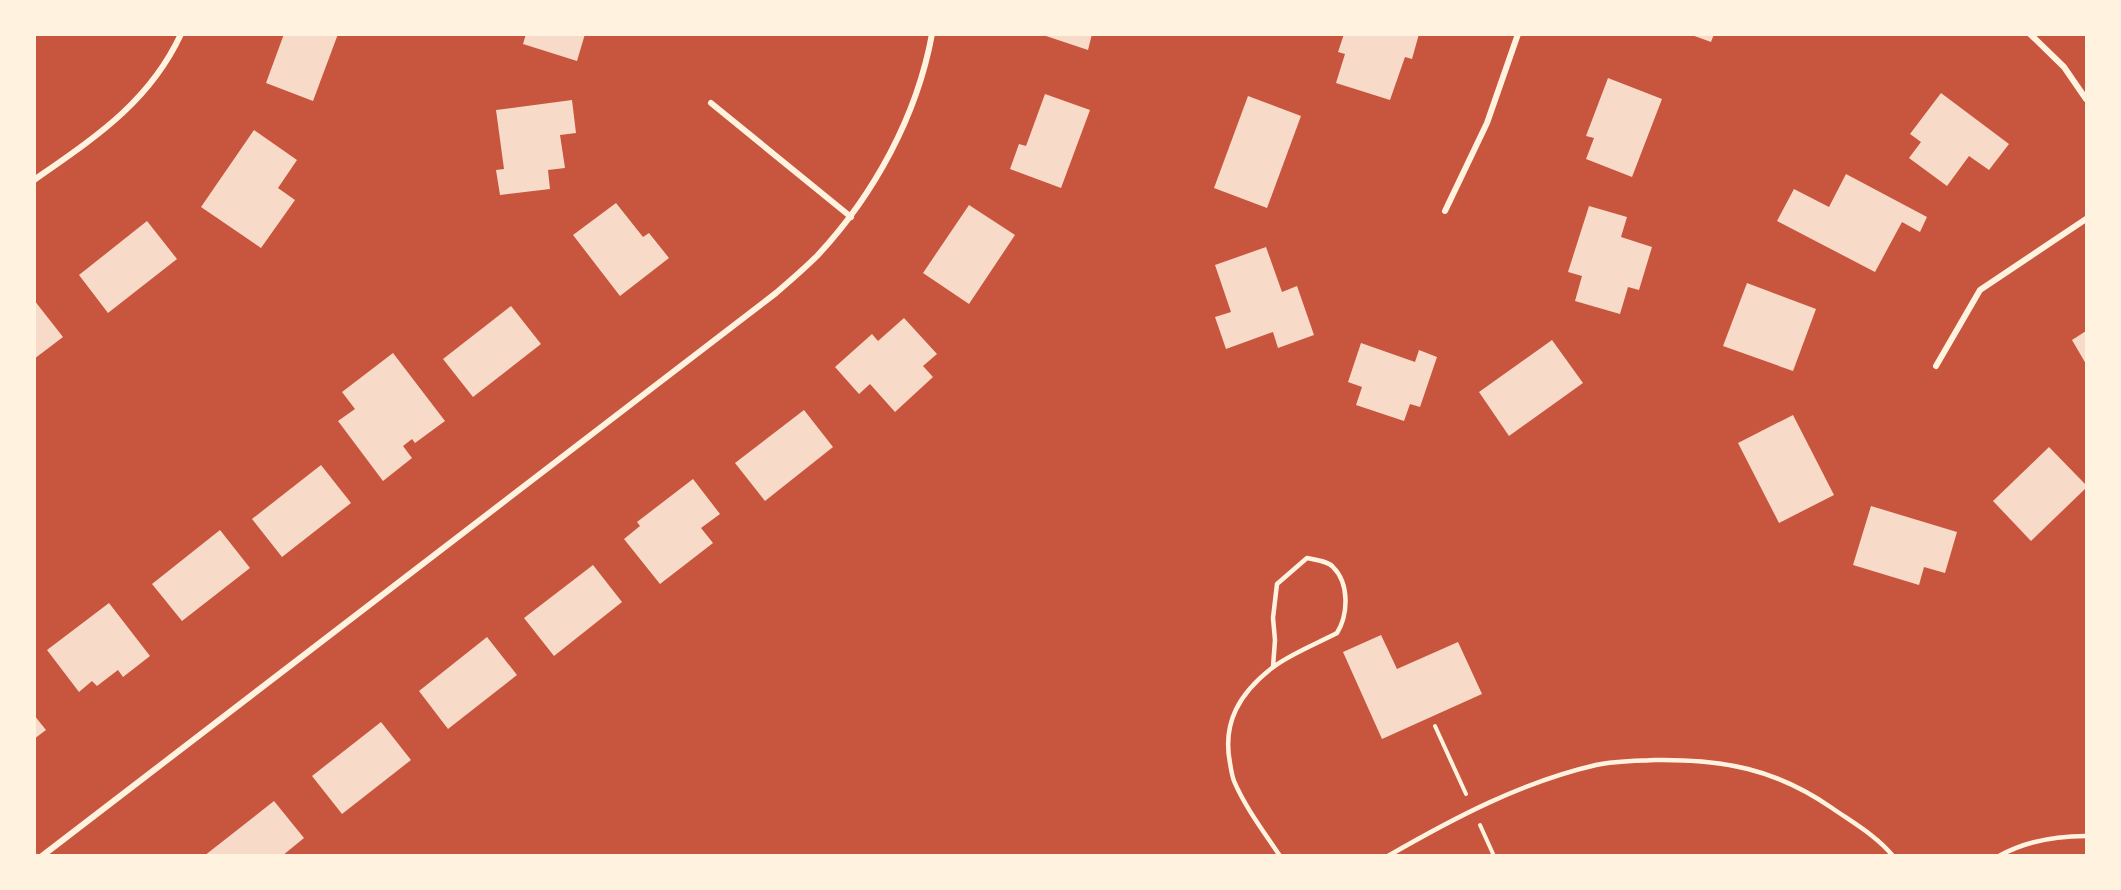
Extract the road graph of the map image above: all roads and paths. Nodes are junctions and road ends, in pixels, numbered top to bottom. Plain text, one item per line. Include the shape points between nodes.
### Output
1 (181, 34) edge
2 (932, 34) edge
3 (1518, 34) edge
4 (2031, 34) edge
5 (2086, 99) edge
6 (711, 103) dead end
7 (34, 180) edge
8 (1445, 211) dead end
9 (850, 217) junction
10 (2086, 219) edge
11 (1936, 366) dead end
12 (1273, 667) junction
13 (2086, 836) edge
14 (42, 855) edge
15 (1280, 855) edge
16 (1388, 855) edge
17 (1893, 855) edge
18 (1999, 855) edge

1 - 7 street via 152,84 127,110
2 - 9 street via 926,67 895,146
3 - 8 street via 1487,123
4 - 5 street via 2064,67
6 - 9 street
9 - 14 street via 816,257 776,293
10 - 11 street via 1980,290
12 - 12 lane via 1337,633 1343,623 1346,599 1341,578 1332,565 1307,558 1277,584
12 - 15 lane via 1246,692 1235,709 1228,751 1233,780
13 - 18 lane via 2041,840
16 - 17 lane via 1473,810 1558,776 1599,765 1676,760 1753,769 1786,781 1852,821

